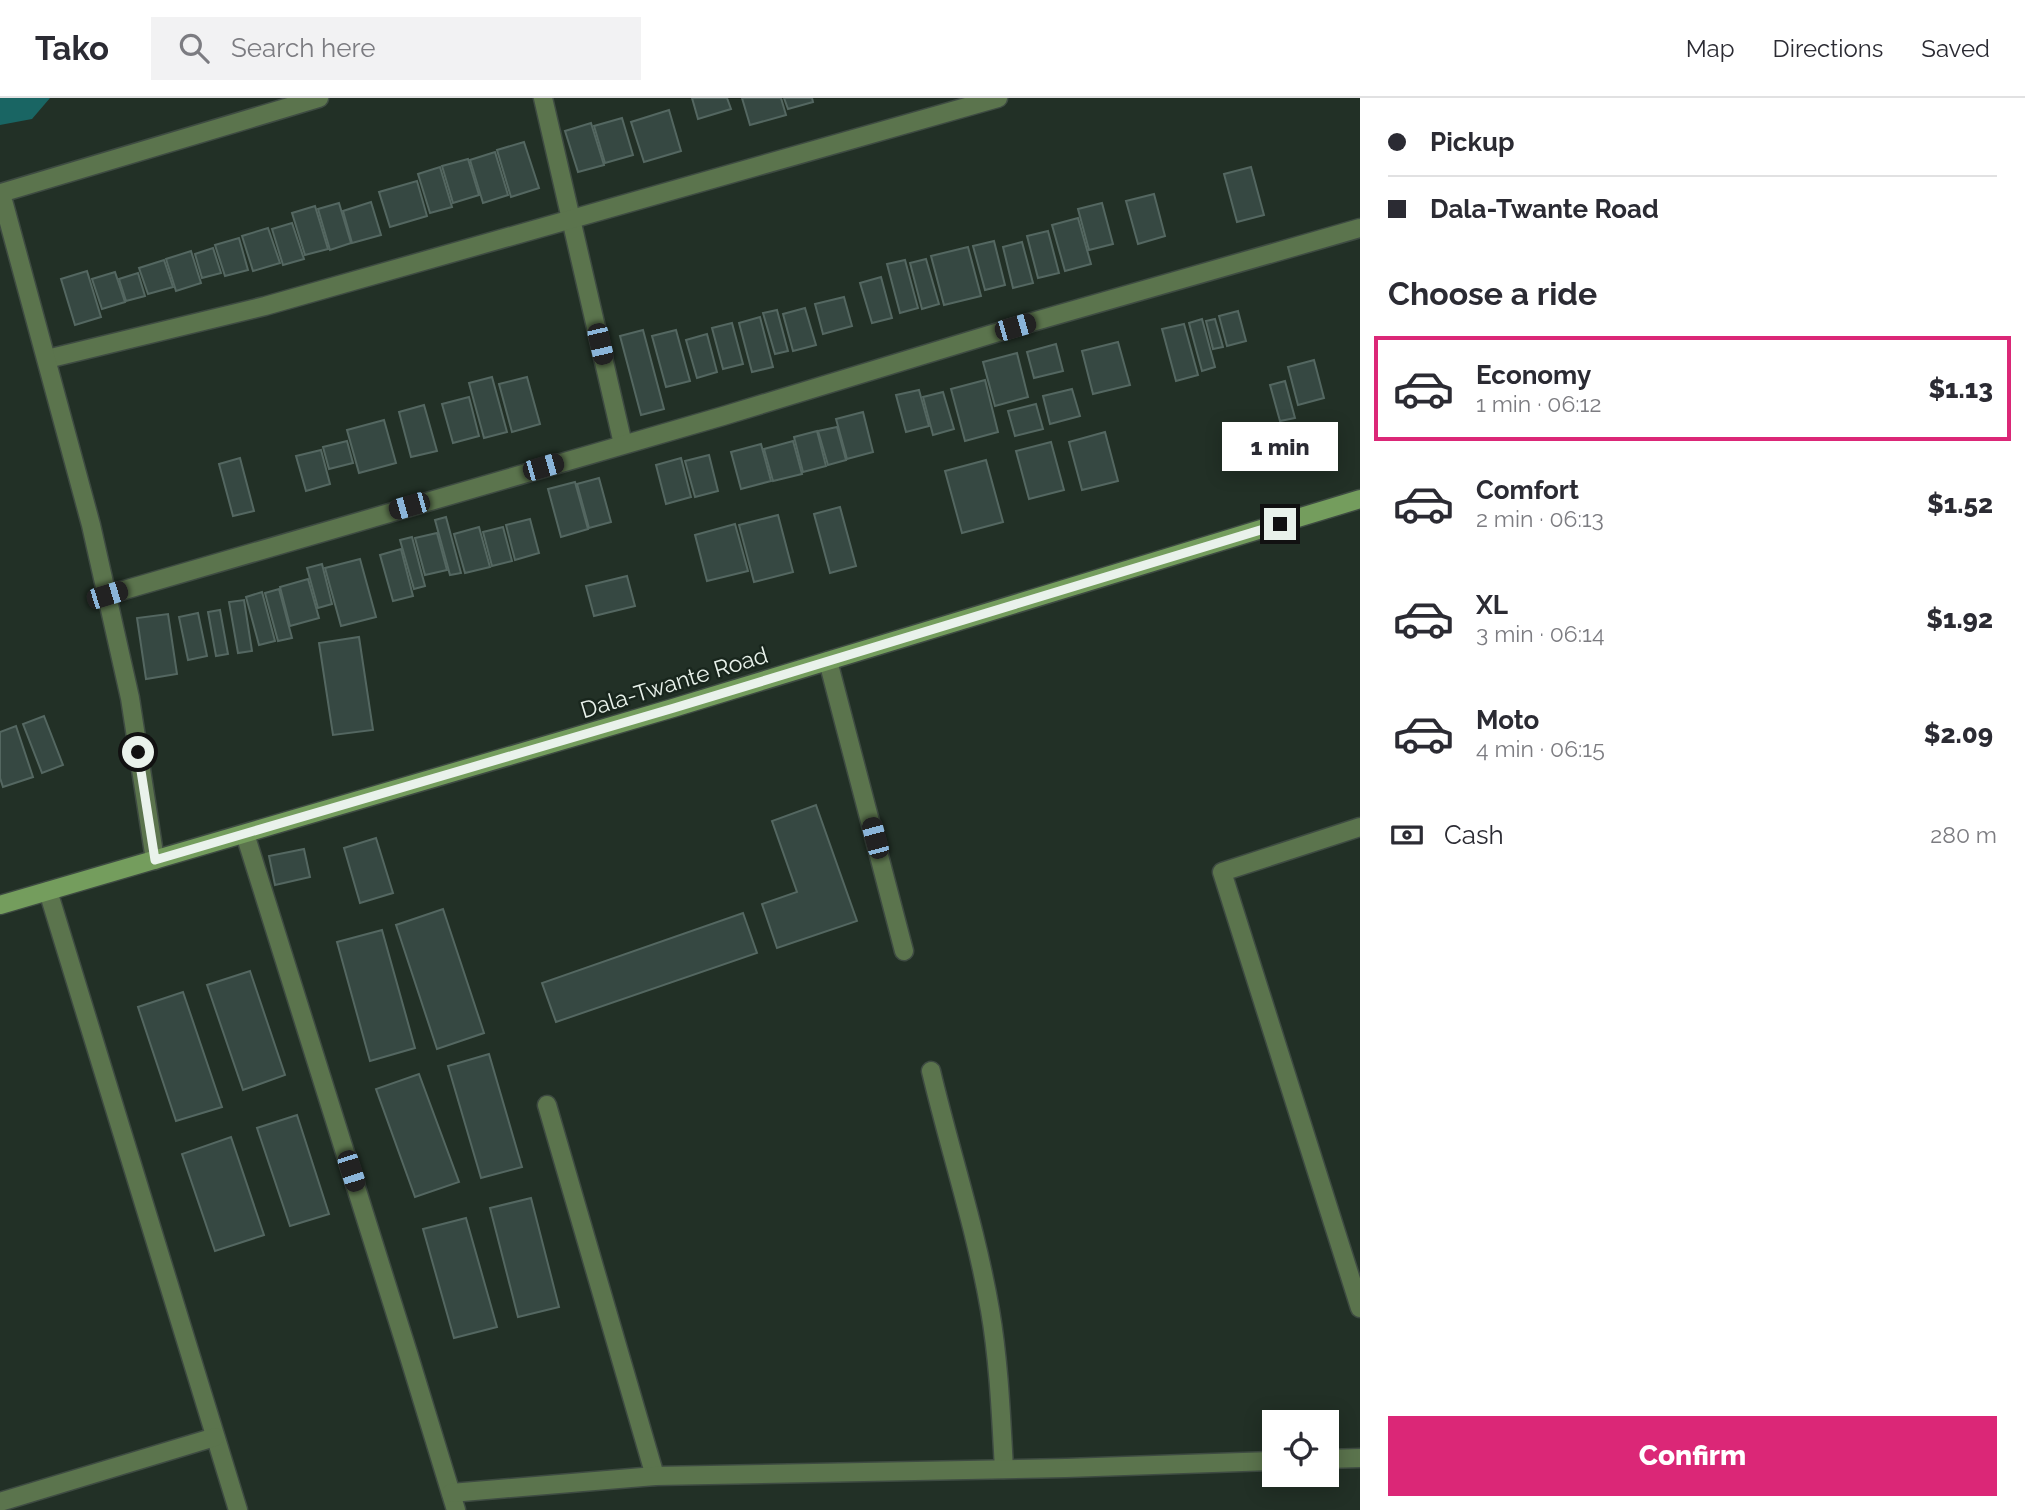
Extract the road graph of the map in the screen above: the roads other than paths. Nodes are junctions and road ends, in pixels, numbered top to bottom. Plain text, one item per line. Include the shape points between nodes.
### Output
1 (319, 98) edge
2 (542, 98) edge
3 (998, 98) edge
4 (571, 219) junction
5 (1360, 228) edge
6 (47, 359) junction
7 (623, 444) junction
8 (1360, 499) edge
9 (107, 595) junction
10 (828, 661) junction
11 (1360, 827) edge
12 (245, 834) junction
13 (155, 860) junction
14 (48, 891) junction
15 (0, 905) edge
16 (904, 951) dead end
17 (931, 1072) dead end
18 (547, 1105) dead end
19 (1360, 1308) edge
20 (215, 1437) junction
21 (1360, 1458) edge
22 (1339, 1459) edge
23 (1262, 1461) edge
24 (1004, 1469) junction
25 (655, 1476) junction
26 (453, 1502) edge
27 (0, 1503) edge
28 (238, 1510) edge

1 - 6 street via 1,193
2 - 4 street
3 - 4 street
4 - 6 street via 265,306
4 - 7 street
5 - 7 street
6 - 9 street
7 - 9 street
8 - 10 main road, Dala-Twante Road
9 - 13 street via 130,698
10 - 12 main road, Dala-Twante Road
10 - 16 street
11 - 19 street via 1222,872
12 - 13 main road, Dala-Twante Road
12 - 26 street
13 - 14 main road, Dala-Twante Road
14 - 15 main road, Dala-Twante Road
14 - 20 street
17 - 24 street via 990,1311
18 - 25 street
20 - 27 street
20 - 28 street
21 - 22 street
23 - 24 street
24 - 25 street
25 - 26 street

